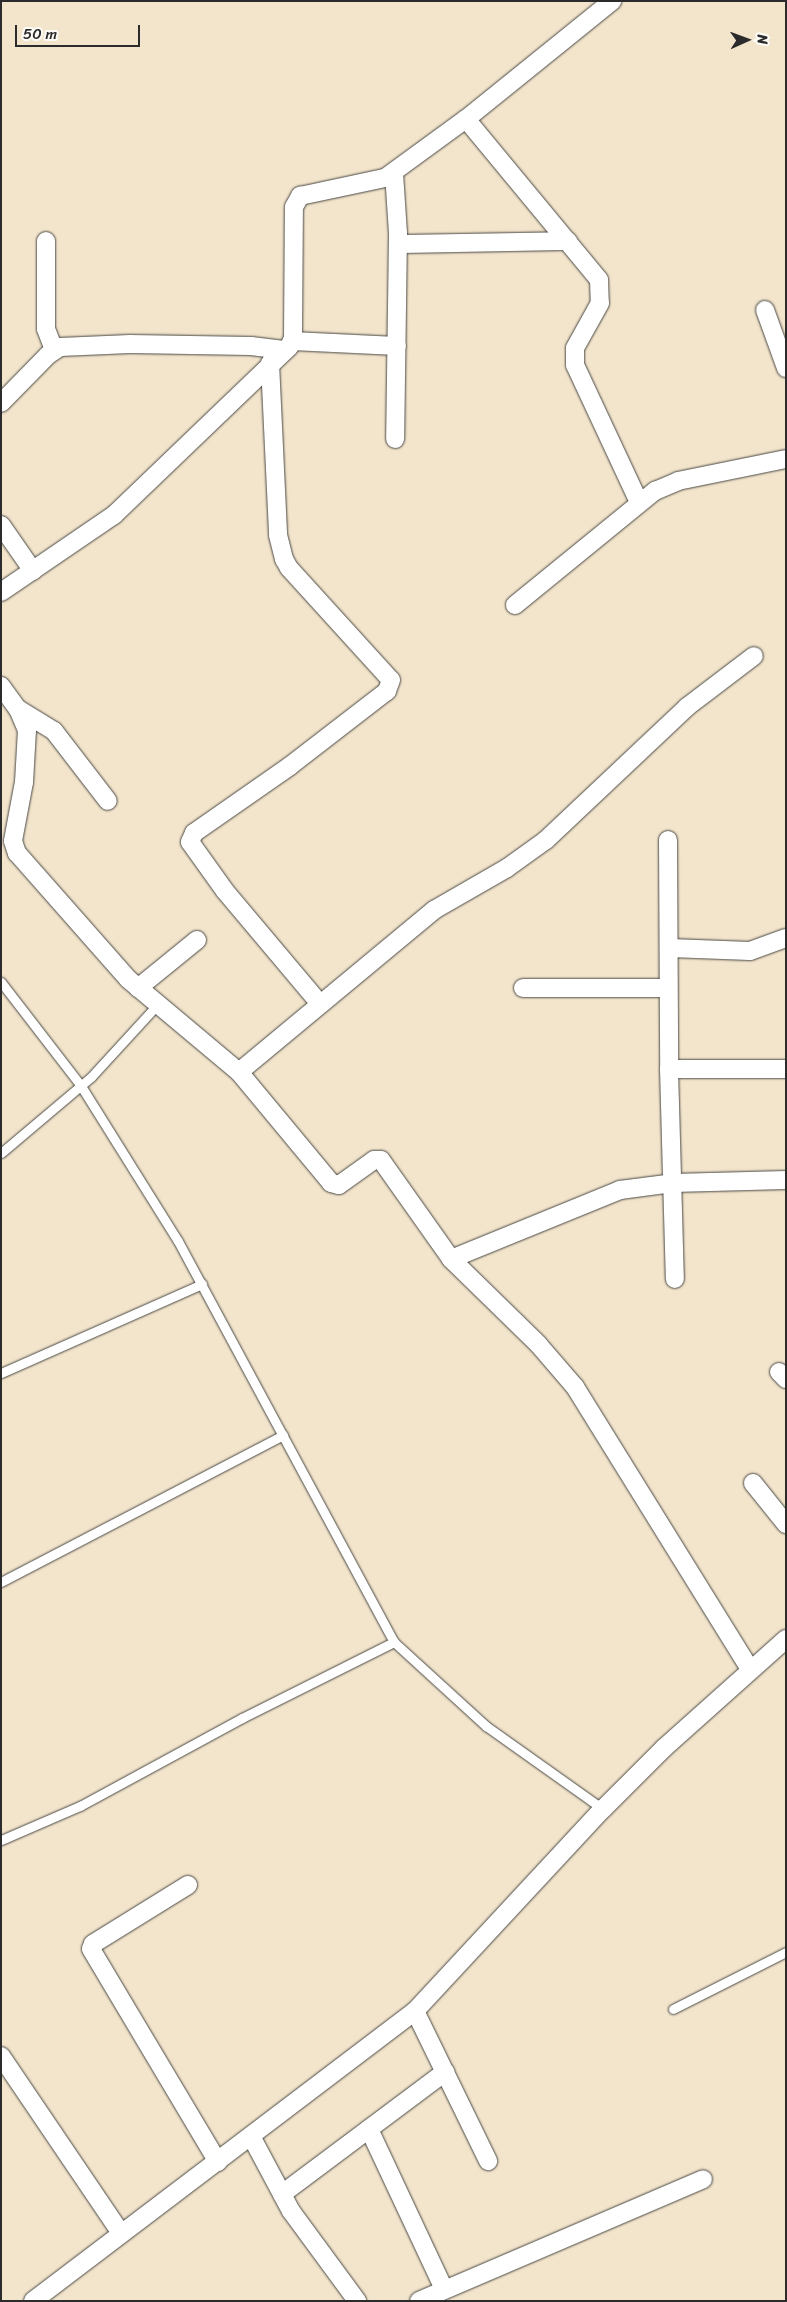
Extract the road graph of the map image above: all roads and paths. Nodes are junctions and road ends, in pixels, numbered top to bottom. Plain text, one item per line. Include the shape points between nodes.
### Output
1 (612, 1) edge
2 (466, 118) junction
3 (394, 173) junction
4 (46, 241) dead end
5 (568, 241) junction
6 (398, 244) junction
7 (765, 310) dead end
8 (289, 346) junction
9 (397, 346) junction
10 (54, 350) junction
11 (270, 363) junction
12 (786, 368) edge
13 (1, 403) edge
14 (394, 439) dead end
15 (786, 459) edge
16 (639, 502) junction
17 (1, 525) edge
18 (33, 571) junction
19 (1, 592) edge
20 (515, 605) dead end
21 (754, 656) dead end
22 (1, 686) edge
23 (11, 709) edge
24 (108, 801) dead end
25 (668, 840) dead end
26 (786, 938) edge
27 (197, 940) dead end
28 (670, 948) junction
29 (1, 982) edge
30 (138, 988) junction
31 (523, 988) dead end
32 (668, 988) junction
33 (320, 1004) junction
34 (156, 1006) junction
35 (669, 1069) junction
36 (786, 1069) edge
37 (239, 1072) junction
38 (81, 1086) junction
39 (1, 1152) edge
40 (786, 1180) edge
41 (673, 1183) junction
42 (451, 1259) junction
43 (675, 1279) dead end
44 (202, 1284) junction
45 (1, 1373) edge
46 (283, 1435) junction
47 (753, 1483) dead end
48 (786, 1524) edge
49 (1, 1582) edge
50 (786, 1639) edge
51 (394, 1642) junction
52 (750, 1669) junction
53 (603, 1809) junction
54 (1, 1840) edge
55 (188, 1885) dead end
56 (786, 1952) edge
57 (673, 2008) dead end
58 (416, 2011) junction
59 (1, 2056) edge
60 (445, 2072) junction
61 (369, 2129) junction
62 (252, 2138) junction
63 (218, 2162) junction
64 (488, 2162) dead end
65 (703, 2180) dead end
66 (282, 2194) junction
67 (120, 2232) junction
68 (444, 2289) junction
69 (33, 2301) edge
70 (357, 2301) edge
71 (419, 2301) edge

1 - 2 street
2 - 3 street
2 - 5 street
3 - 6 street
3 - 8 street via 368,184 306,194 296,201
4 - 10 street via 46,329
5 - 6 street
5 - 16 street via 599,280 602,297 576,348 575,365
6 - 9 street
7 - 12 street
8 - 9 street
8 - 10 street via 130,344 68,346
8 - 11 street
9 - 14 street
10 - 13 street
11 - 18 street via 114,515
11 - 33 street via 278,535 284,559 391,680 387,691 290,766 194,833 190,842 225,890
15 - 16 street via 678,481
16 - 20 street
17 - 18 street
18 - 19 street
21 - 33 street via 687,707 546,840 507,868 434,910
22 - 23 street
23 - 24 street via 54,731
23 - 30 street via 25,724 27,740 24,782 13,841 17,852
25 - 28 street
26 - 28 street via 750,951
27 - 30 street
28 - 32 street
29 - 38 lane
30 - 34 street
31 - 32 street
32 - 35 street
33 - 37 street
34 - 37 street
34 - 38 lane
35 - 36 street
35 - 41 street
37 - 42 street via 334,1186 374,1160 381,1160
38 - 39 lane
38 - 44 lane
40 - 41 street
41 - 42 street via 620,1190
41 - 43 street
42 - 52 street via 538,1344 575,1387
44 - 45 lane
44 - 46 lane
46 - 49 lane
46 - 51 lane
47 - 48 street
50 - 52 street
51 - 53 lane via 486,1726
51 - 54 lane via 242,1718 80,1806
52 - 53 street
53 - 58 street
55 - 63 street via 93,1944 91,1949
56 - 57 lane
58 - 60 street
58 - 62 street
59 - 67 street
60 - 61 street
60 - 64 street
61 - 66 street
61 - 68 street
62 - 63 street
62 - 66 street
63 - 67 street
65 - 68 street
66 - 70 street via 319,2252
67 - 69 street
68 - 71 street

